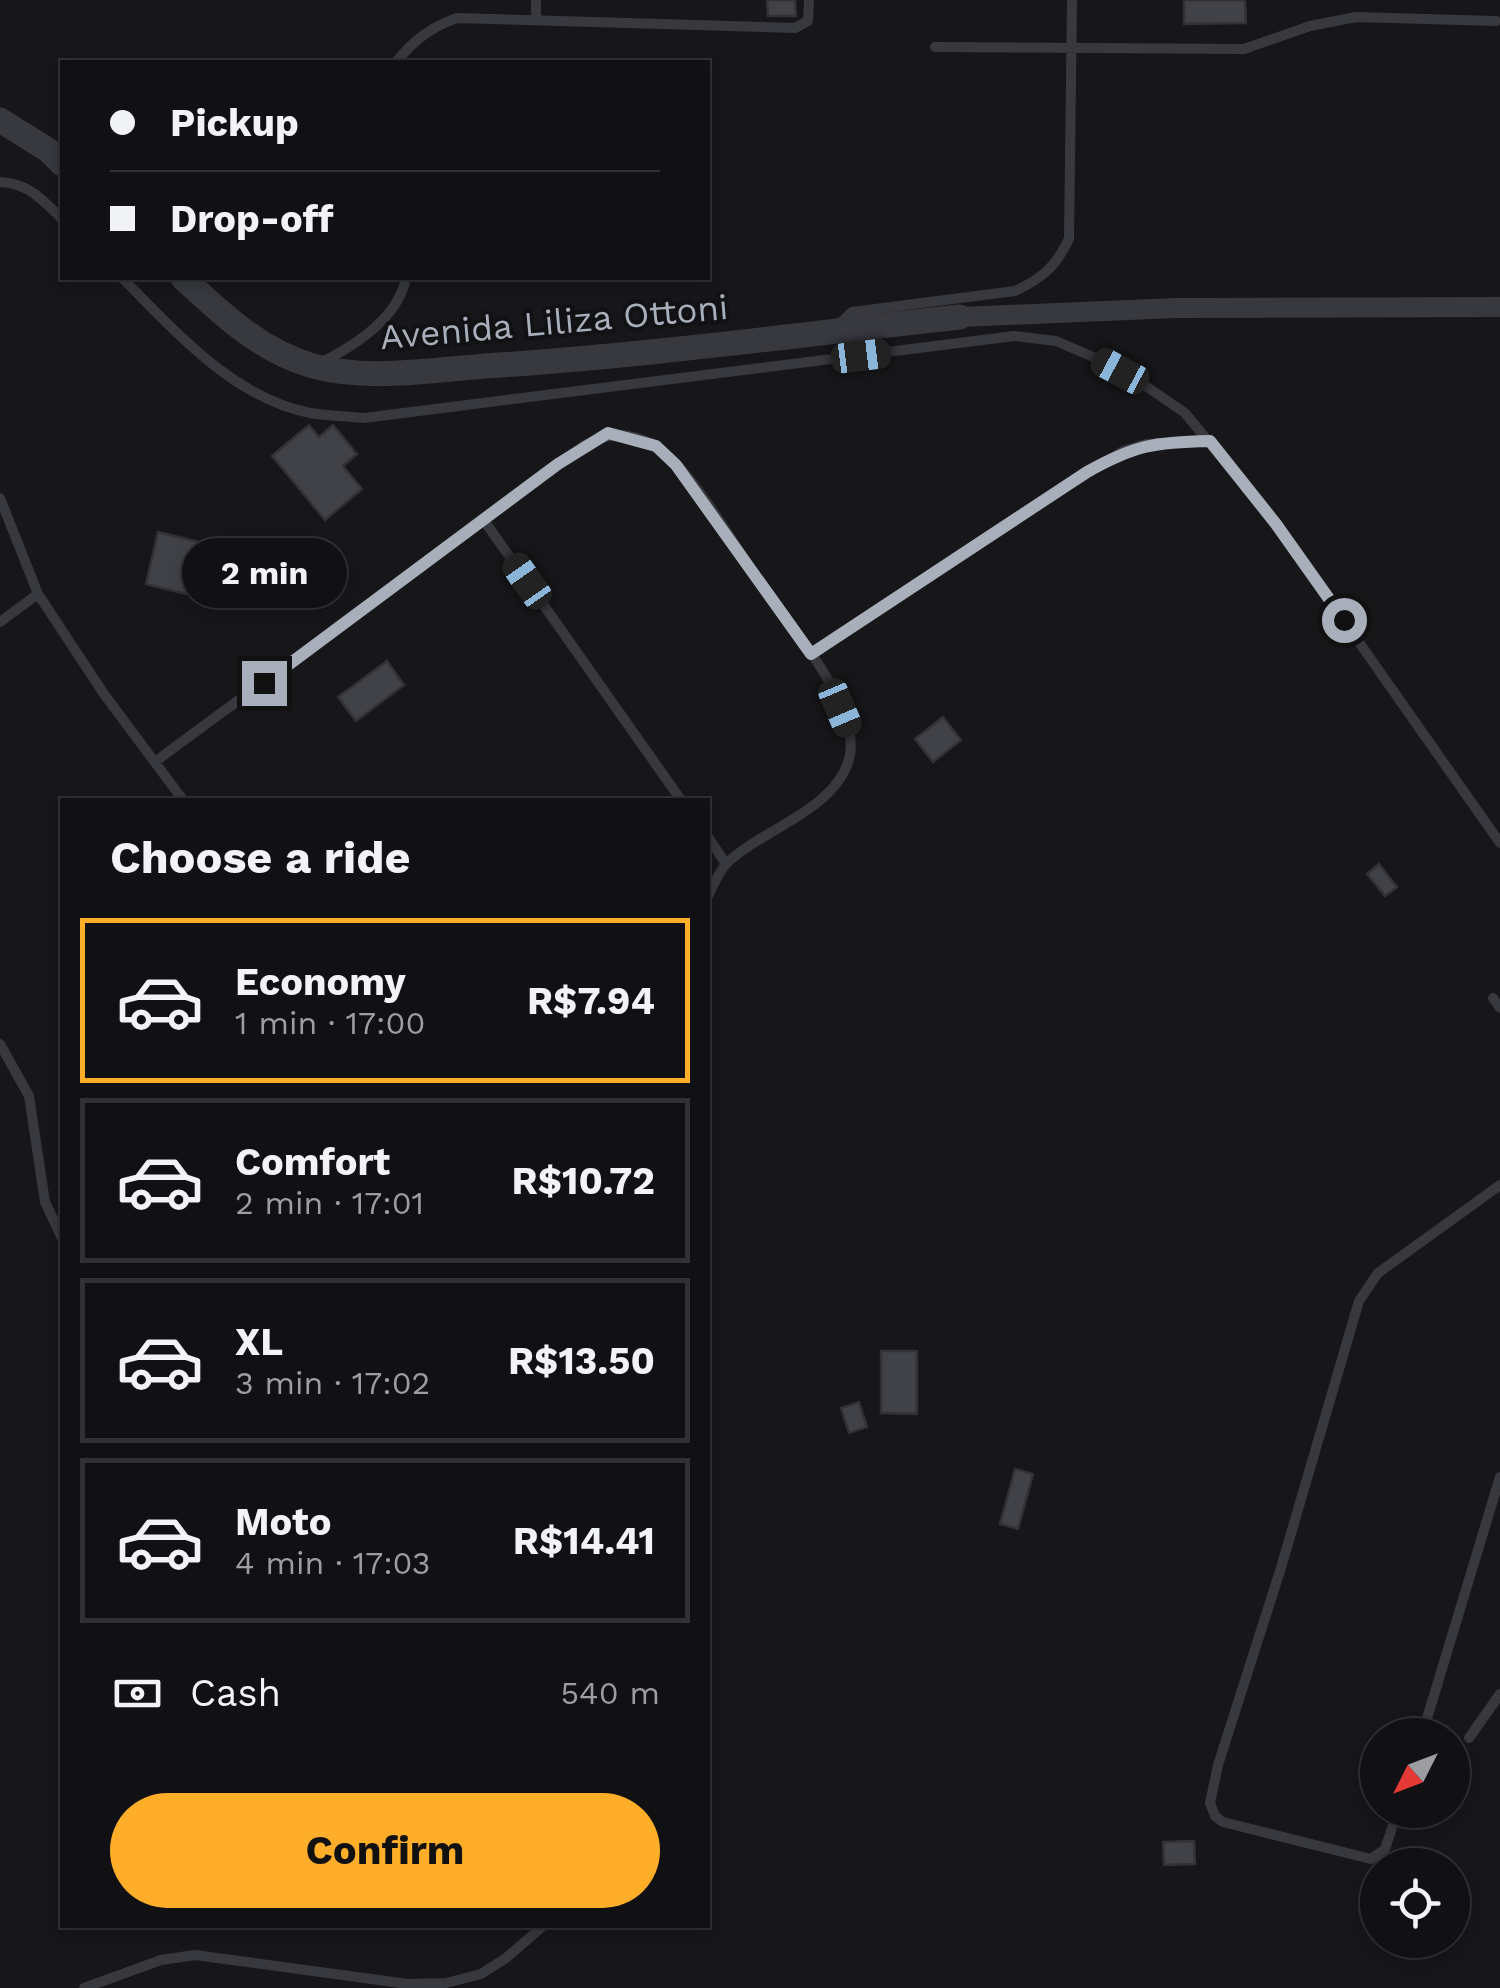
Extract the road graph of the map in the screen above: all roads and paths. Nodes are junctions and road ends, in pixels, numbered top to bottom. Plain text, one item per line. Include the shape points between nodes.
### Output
1 (536, 0) edge
2 (809, 0) edge
3 (1072, 0) edge
4 (536, 18) junction
5 (1496, 21) dead end
6 (935, 47) dead end
7 (1072, 48) junction
8 (398, 60) edge
9 (0, 120) edge
10 (60, 162) edge
11 (0, 182) edge
12 (60, 217) edge
13 (124, 280) edge
14 (185, 280) edge
15 (406, 280) edge
16 (1500, 308) edge
17 (960, 317) joint
18 (835, 331) junction
19 (313, 366) junction
20 (1210, 441) junction
21 (0, 498) edge
22 (483, 519) junction
23 (38, 594) junction
24 (0, 622) edge
25 (811, 654) junction
26 (156, 761) junction
27 (182, 798) edge
28 (681, 798) edge
29 (710, 840) edge
30 (1500, 843) edge
31 (726, 864) junction
32 (710, 892) edge
33 (0, 1044) edge
34 (1500, 1184) edge
35 (60, 1234) edge
36 (1500, 1477) edge
37 (1500, 1694) edge
38 (1427, 1718) edge
39 (1470, 1737) edge
40 (1392, 1828) edge
41 (541, 1928) edge
42 (84, 1988) edge

1 - 4 lane
2 - 4 lane via 808,20 794,28
3 - 7 lane
4 - 8 lane via 457,18 435,26
5 - 7 lane via 1356,16 1244,49
6 - 7 lane
7 - 18 lane via 1069,239 1058,262 1015,290 852,312
9 - 10 street
11 - 12 lane via 37,194
13 - 20 lane via 205,360 249,390 308,412 364,418 1014,336 1056,341 1140,382
14 - 19 street, Avenida Liliza Ottoni via 256,340
15 - 19 lane via 387,315 356,346
16 - 17 street via 1176,308
17 - 18 street, Avenida Liliza Ottoni
18 - 19 street, Avenida Liliza Ottoni via 553,362 361,374
20 - 25 lane via 1124,451
20 - 30 lane
21 - 23 lane
22 - 25 lane via 608,433 656,446 700,495
22 - 26 lane
22 - 28 lane
23 - 24 lane
23 - 26 lane
25 - 31 lane via 850,730 850,756 836,783 811,807
26 - 27 lane
29 - 31 lane
31 - 32 lane
33 - 35 lane via 28,1096 45,1202
34 - 40 lane via 1378,1274 1358,1301 1210,1803 1223,1822 1371,1859 1384,1850
36 - 38 lane
37 - 39 lane
41 - 42 lane via 481,1974 446,1983 408,1984 195,1954

